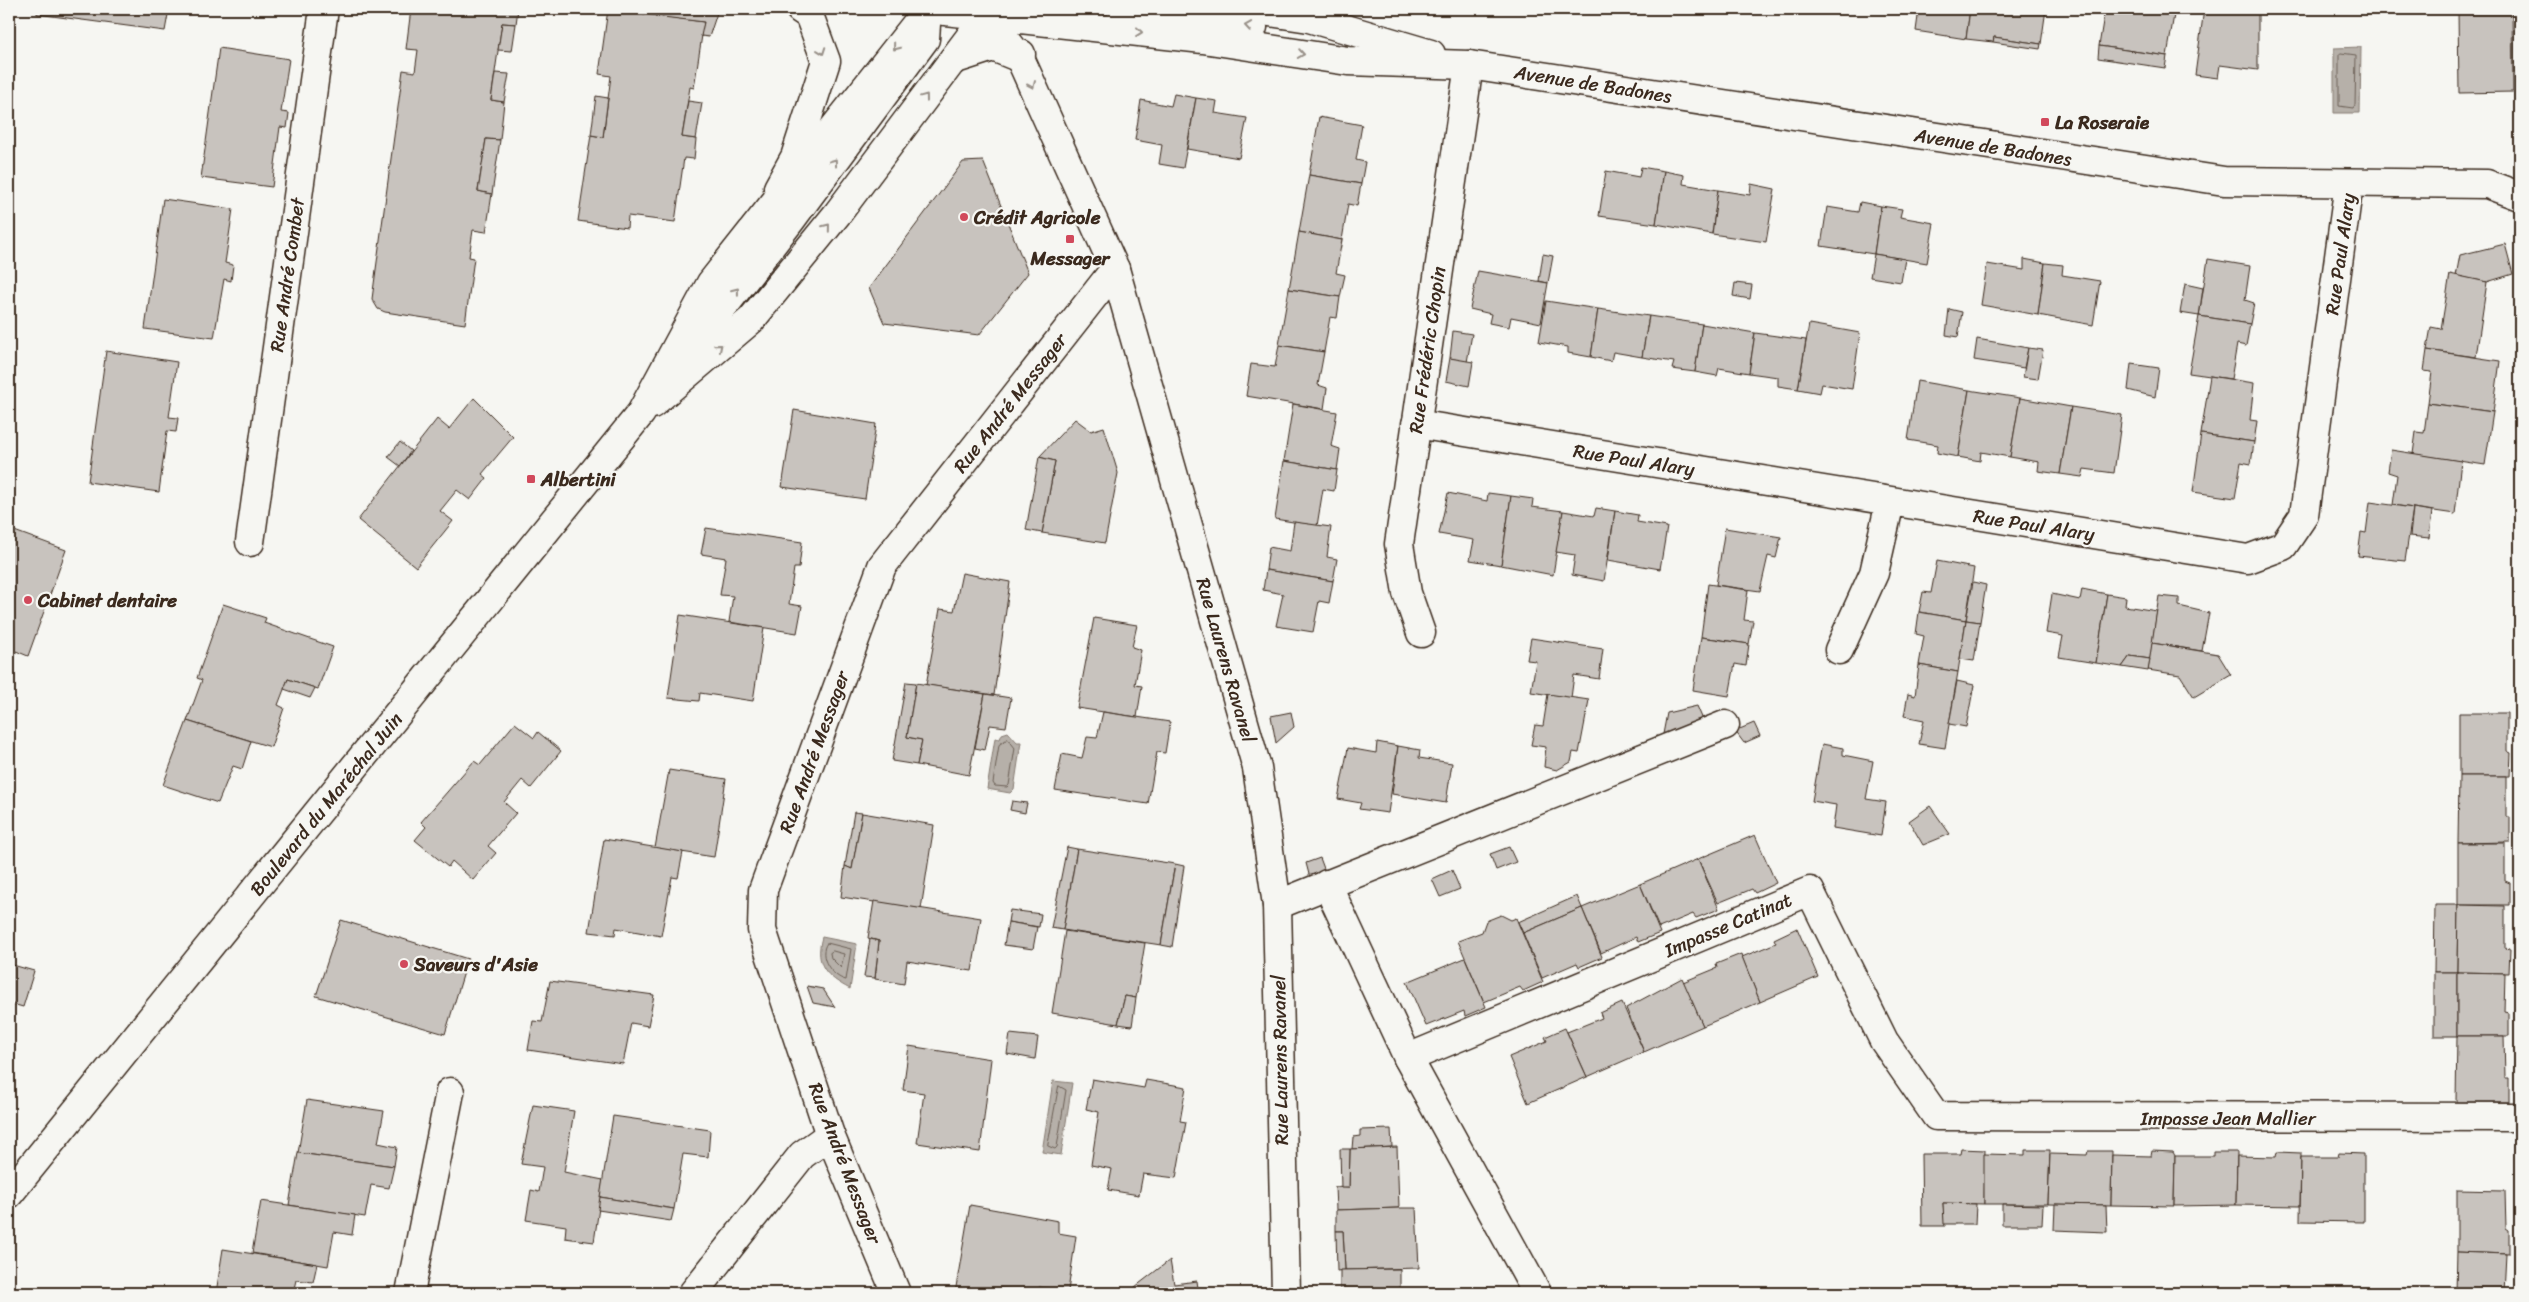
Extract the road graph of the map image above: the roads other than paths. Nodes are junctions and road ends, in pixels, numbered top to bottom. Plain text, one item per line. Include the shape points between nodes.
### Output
1 (324, 9) edge
2 (800, 9) edge
3 (927, 9) edge
4 (1078, 9) edge
5 (1121, 9) edge
6 (1250, 9) edge
7 (989, 12) edge
8 (1039, 15) edge
9 (1102, 28) junction
10 (1020, 58) junction
11 (953, 60) junction
12 (1468, 65) junction
13 (2349, 183) junction
14 (2520, 197) edge
15 (760, 220) junction
16 (1115, 269) junction
17 (641, 413) junction
18 (1416, 424) junction
19 (1890, 502) junction
20 (250, 542) dead end
21 (1420, 633) dead end
22 (1838, 650) dead end
23 (1725, 725) dead end
24 (1327, 884) junction
25 (1277, 905) junction
26 (1408, 1058) junction
27 (450, 1092) dead end
28 (1936, 1116) joint
29 (2520, 1117) edge
30 (830, 1135) junction
31 (9, 1194) edge
32 (410, 1293) edge
33 (693, 1293) edge
34 (896, 1293) edge
35 (1286, 1293) edge
36 (1537, 1293) edge

1 - 20 street, Rue André Combet
2 -> 15 street via 809,15 826,62 794,157
3 - 7 street, Avenue de Badones
3 -> 15 street
17 -> 3 street via 791,220 925,39
4 - 9 street
12 -> 5 street via 1307,36
6 - 12 street, Avenue de Badones via 1309,18
7 - 8 street, Avenue de Badones
7 - 10 street, Rue Laurens Ravanel
7 - 11 street
8 - 9 street, Avenue de Badones
8 - 10 street via 1027,29
9 -> 12 street, Avenue de Badones via 1203,39 1348,61
10 - 11 street via 993,47
10 -> 16 street, Rue Laurens Ravanel
17 -> 11 street via 752,320 838,214
12 - 13 street, Avenue de Badones via 2224,181
12 - 18 street, Rue Frédéric Chopin
13 - 14 street, Avenue de Badones via 2487,184
13 - 19 street, Rue Paul Alary via 2304,515 2283,546 2248,559
15 - 17 street via 711,283
16 - 25 street, Rue Laurens Ravanel via 1257,768
16 - 30 street, Rue André Messager via 882,566 764,890 762,930
17 - 31 street, Boulevard du Maréchal Juin
18 - 19 street, Rue Paul Alary
18 - 21 street, Rue Frédéric Chopin via 1399,544 1407,592
19 - 22 street via 1874,573
23 - 24 street
24 - 25 street
24 - 26 street
25 - 35 street, Rue Laurens Ravanel
26 - 28 street, Impasse Catinat via 1810,891 1884,1041
26 - 36 street
27 - 32 street
28 - 29 street, Impasse Jean Mallier
30 - 33 street via 802,1155
30 - 34 street, Rue André Messager

